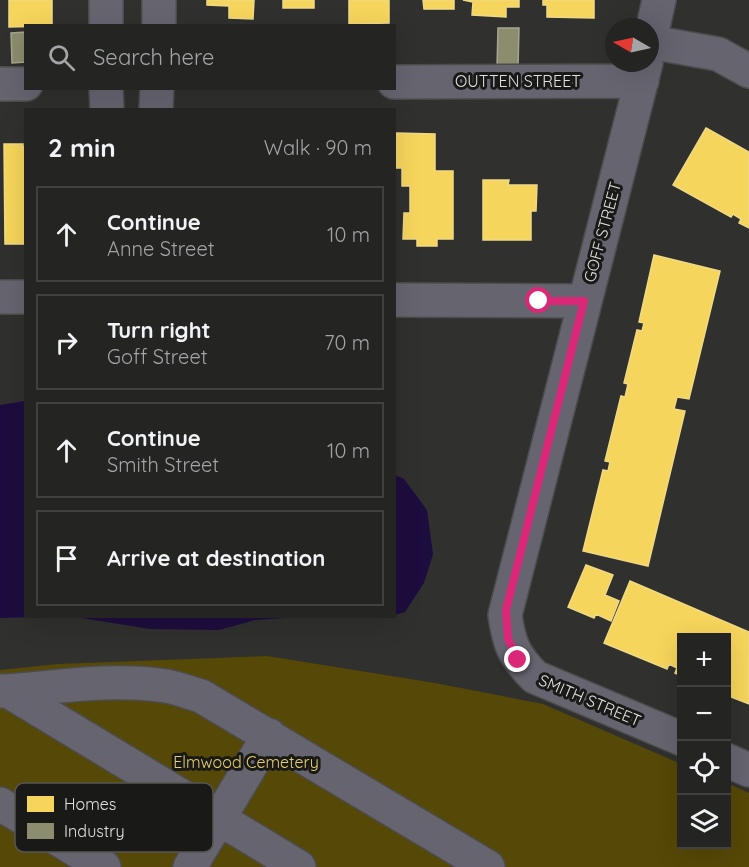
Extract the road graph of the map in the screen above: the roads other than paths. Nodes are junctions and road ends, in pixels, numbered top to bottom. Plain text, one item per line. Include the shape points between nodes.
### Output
1 (106, 0) edge
2 (159, 0) edge
3 (659, 0) edge
4 (655, 18) edge
5 (106, 24) edge
6 (159, 24) edge
7 (659, 44) edge
8 (749, 71) edge
9 (644, 72) edge
10 (396, 82) edge
11 (0, 84) edge
12 (24, 84) edge
13 (106, 90) edge
14 (157, 90) edge
15 (106, 108) edge
16 (156, 108) edge
17 (0, 297) edge
18 (24, 297) edge
19 (396, 300) edge
20 (584, 301) junction
21 (506, 610) joint
22 (4, 691) edge
23 (270, 735) junction
24 (677, 737) edge
25 (731, 762) edge
26 (749, 770) edge
27 (157, 783) edge
28 (0, 804) edge
29 (15, 813) edge
30 (213, 816) edge
31 (219, 820) junction
32 (213, 830) edge
33 (79, 852) edge
34 (199, 852) edge
35 (477, 864) edge
36 (104, 867) edge
37 (190, 867) edge
38 (299, 867) edge

1 - 5 street
2 - 6 street
3 - 4 street
7 - 8 street via 718,54
9 - 10 street, OUTTEN STREET
9 - 20 street, GOFF STREET
11 - 12 street
13 - 15 street
14 - 16 street
17 - 18 street
19 - 20 street
20 - 21 street, GOFF STREET
21 - 24 street, SMITH STREET via 508,639 518,660 535,677
22 - 23 street via 96,684 168,686 201,696
22 - 27 street
23 - 31 street
23 - 35 street
25 - 26 street
28 - 29 street
30 - 31 street
31 - 32 street
31 - 38 street
33 - 36 street
34 - 37 street

